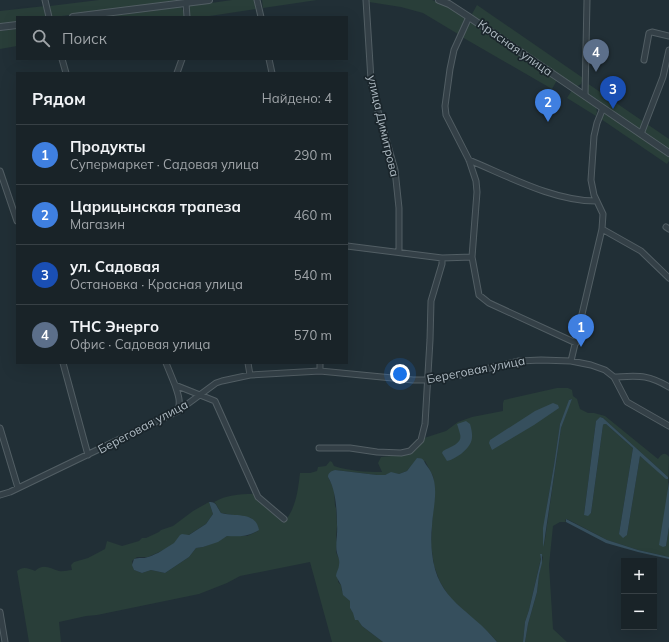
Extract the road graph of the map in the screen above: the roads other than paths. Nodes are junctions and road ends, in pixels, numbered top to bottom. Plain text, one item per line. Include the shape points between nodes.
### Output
1 (45, 0) edge
2 (209, 0) edge
3 (257, 0) edge
4 (366, 0) edge
5 (439, 0) edge
6 (587, 0) edge
7 (186, 3) junction
8 (49, 16) edge
9 (81, 16) edge
10 (187, 16) edge
11 (261, 16) edge
12 (470, 16) junction
13 (16, 25) edge
14 (0, 27) edge
15 (669, 36) edge
16 (669, 50) edge
17 (62, 60) edge
18 (182, 60) edge
19 (269, 60) edge
20 (644, 60) dead end
21 (66, 72) edge
22 (177, 72) edge
23 (272, 72) edge
24 (585, 96) junction
25 (603, 108) junction
26 (641, 134) junction
27 (669, 153) edge
28 (469, 160) junction
29 (0, 171) edge
30 (596, 201) junction
31 (16, 218) edge
32 (602, 229) junction
33 (348, 246) edge
34 (399, 251) junction
35 (472, 257) junction
36 (442, 258) junction
37 (669, 278) edge
38 (576, 343) junction
39 (571, 361) junction
40 (63, 364) edge
41 (166, 364) edge
42 (248, 364) edge
43 (320, 364) edge
44 (320, 371) junction
45 (250, 375) junction
46 (614, 377) junction
47 (428, 380) junction
48 (175, 385) junction
49 (669, 387) edge
50 (201, 395) junction
51 (178, 411) junction
52 (669, 426) edge
53 (0, 428) edge
54 (319, 448) dead end
55 (88, 455) junction
56 (18, 488) junction
57 (0, 495) edge
58 (284, 519) dead end
59 (0, 612) edge
60 (5, 642) edge

1 - 8 street
2 - 7 street
3 - 11 street
4 - 34 street, улица Димитрова via 371,80 396,177
5 - 12 street, Красная улица
6 - 24 street
7 - 9 street
7 - 10 street
12 - 24 street, Красная улица
12 - 28 street via 454,50 445,102 446,115
13 - 14 street
15 - 20 street via 648,33
16 - 26 street via 663,77
17 - 21 street
18 - 22 street
19 - 23 street
24 - 25 street, Красная улица
25 - 26 street, Красная улица
25 - 30 street via 597,123 593,151 592,185
26 - 27 street, Красная улица
28 - 30 street via 548,193
28 - 35 street via 477,186
29 - 31 street
30 - 32 street via 603,214
32 - 37 street via 636,248
32 - 38 street
33 - 34 street
34 - 36 street
35 - 36 street
35 - 38 street via 482,299
36 - 47 street via 431,301
38 - 39 street
39 - 46 street, Береговая улица via 600,369
39 - 47 street, Береговая улица via 519,361
40 - 55 street
41 - 48 street
42 - 45 street
43 - 44 street
44 - 45 street, Береговая улица
44 - 47 street, Береговая улица
45 - 50 street, Береговая улица via 222,380
46 - 49 street via 645,376
46 - 52 street via 627,402
47 - 54 street via 424,429 420,440 410,451
48 - 50 street
48 - 51 street via 179,397
50 - 51 street, Береговая улица
50 - 58 street via 216,402 258,497
51 - 55 street, Береговая улица
53 - 56 street
55 - 56 street, Береговая улица
56 - 57 street, Береговая улица
59 - 60 street

